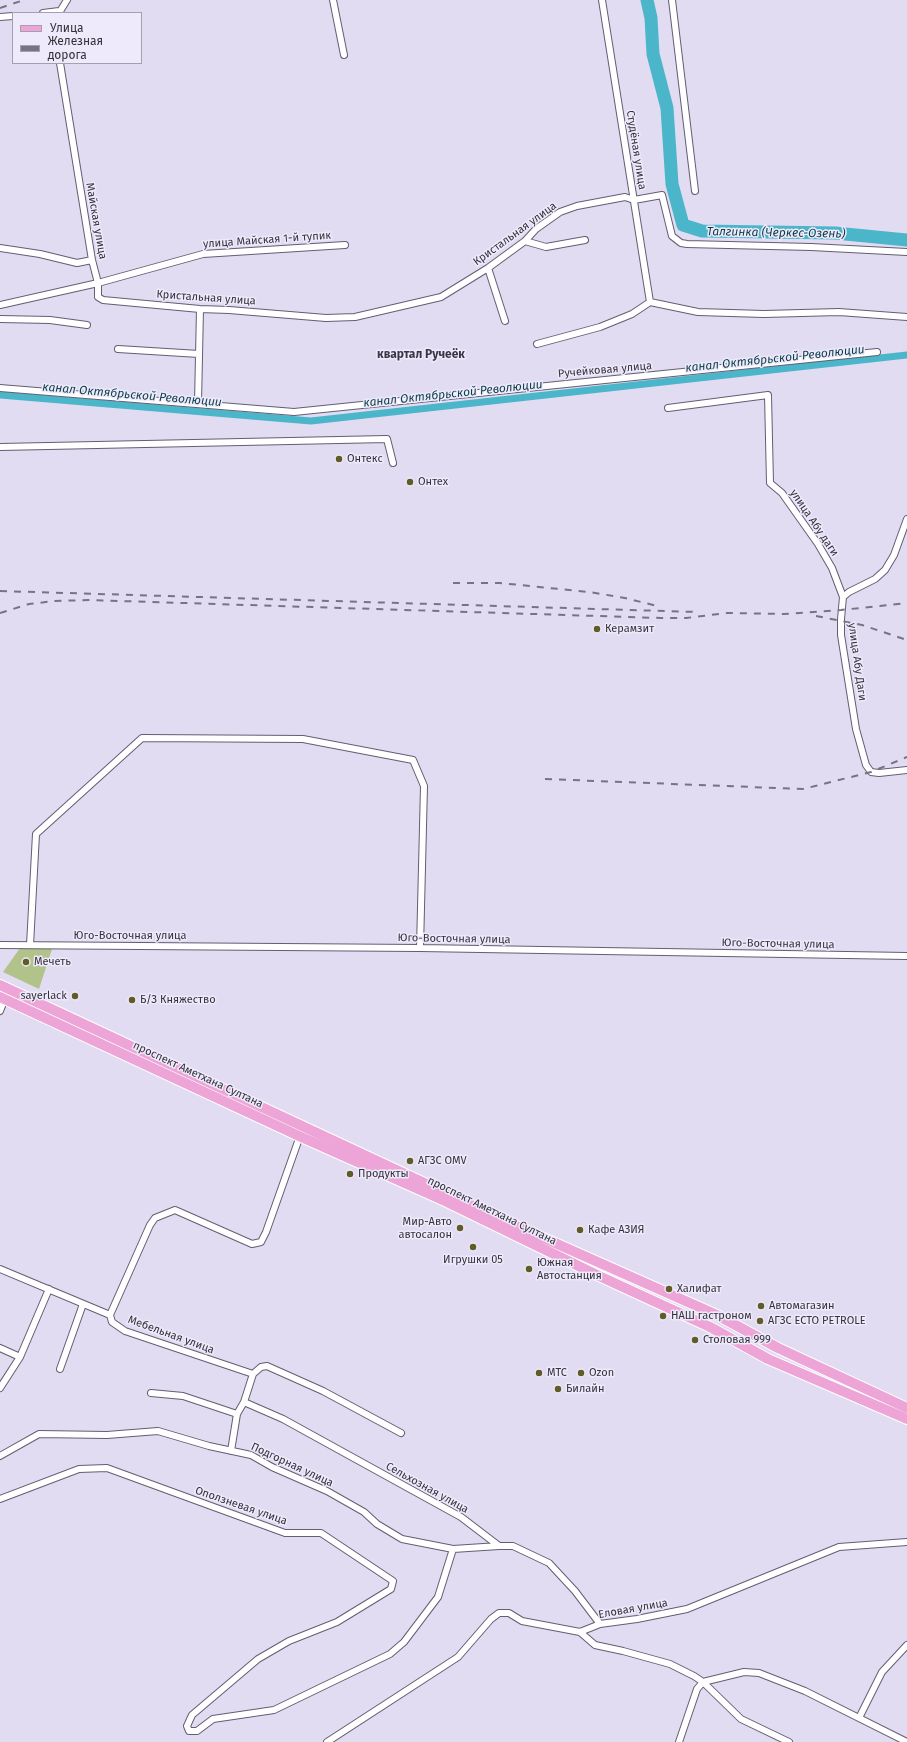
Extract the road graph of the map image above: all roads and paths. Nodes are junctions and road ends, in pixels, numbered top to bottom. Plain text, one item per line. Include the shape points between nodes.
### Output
1 (66, 0) edge
2 (333, 0) edge
3 (602, 0) edge
4 (672, 0) edge
5 (59, 12) edge
6 (12, 16) edge
7 (0, 17) edge
8 (344, 55) dead end
9 (60, 64) edge
10 (695, 191) dead end
11 (634, 200) junction
12 (585, 240) dead end
13 (525, 241) junction
14 (344, 245) dead end
15 (0, 248) edge
16 (907, 252) edge
17 (92, 260) junction
18 (488, 268) junction
19 (98, 283) junction
20 (650, 302) junction
21 (0, 305) edge
22 (200, 310) junction
23 (907, 317) edge
24 (0, 319) edge
25 (505, 321) dead end
26 (87, 325) dead end
27 (537, 344) dead end
28 (118, 349) dead end
29 (877, 352) dead end
30 (199, 354) junction
31 (0, 388) edge
32 (198, 403) junction
33 (668, 408) dead end
34 (0, 447) edge
35 (393, 463) dead end
36 (907, 519) edge
37 (843, 597) junction
38 (907, 770) edge
39 (0, 945) edge
40 (30, 945) junction
41 (420, 948) junction
42 (907, 956) edge
43 (3, 993) edge
44 (0, 1011) edge
45 (302, 1131) junction
46 (0, 1269) edge
47 (49, 1289) junction
48 (83, 1304) junction
49 (110, 1315) junction
50 (0, 1348) edge
51 (20, 1357) junction
52 (60, 1369) dead end
53 (253, 1374) junction
54 (0, 1388) edge
55 (152, 1393) dead end
56 (244, 1402) junction
57 (907, 1408) edge
58 (237, 1414) junction
59 (907, 1419) edge
60 (401, 1433) dead end
61 (231, 1451) junction
62 (0, 1456) edge
63 (0, 1499) edge
64 (907, 1542) edge
65 (499, 1546) junction
66 (453, 1549) junction
67 (600, 1624) junction
68 (580, 1632) junction
69 (907, 1645) edge
70 (703, 1682) junction
71 (859, 1718) junction
72 (894, 1739) edge
73 (327, 1742) edge
74 (679, 1742) edge
75 (789, 1742) edge
76 (907, 1742) edge

1 - 5 street
2 - 8 street
3 - 11 street, Студёная улица
4 - 10 street
6 - 7 street
9 - 17 street, Майская улица
11 - 13 street, Кристальная улица via 625,197 577,206 560,212 536,229
11 - 16 street, Кристальная улица via 662,195 672,236 681,243 811,246
11 - 20 street, Студёная улица
12 - 13 street via 546,246
13 - 18 street, Кристальная улица
14 - 19 street, улица Майская 1-й тупик via 203,254
15 - 17 street via 77,263
17 - 19 street, Майская улица
18 - 22 street, Кристальная улица via 441,297 355,316 326,318
18 - 25 street
19 - 21 street
19 - 22 street, Кристальная улица via 98,297 103,300
20 - 23 street via 698,312 839,312
20 - 27 street via 632,314 600,327
22 - 30 street
24 - 26 street via 50,320
28 - 30 street
29 - 32 street, Ручейковая улица via 294,412
30 - 32 street
31 - 32 street, Ручейковая улица
33 - 37 street, улица Абу даги via 768,395 770,484 782,493 818,544 832,568
34 - 35 street via 387,439
36 - 37 street via 894,556 885,570 875,579
37 - 38 street, улица Абу Даги via 841,635 856,729 866,765 871,772 879,773
39 - 40 street, Юго-Восточная улица
40 - 41 street, Юго-Восточная улица
40 - 41 street via 36,834 142,738 303,738 413,760 424,786
41 - 42 street, Юго-Восточная улица
43 - 44 street
43 - 45 main road
45 - 49 street via 261,1242 252,1244 175,1210 155,1218
45 - 57 main road via 717,1315 778,1348
45 - 59 main road, проспект Аметхана Султана via 599,1276 710,1327 768,1359
46 - 47 street, Мебельная улица
47 - 48 street, Мебельная улица
47 - 51 street
48 - 49 street, Мебельная улица
48 - 52 street
49 - 53 street, Мебельная улица via 112,1322 125,1331
50 - 51 street
51 - 54 street
53 - 56 street
53 - 60 street via 261,1367 268,1366 323,1390
55 - 58 street via 183,1396
56 - 58 street
56 - 65 street, Сельхозная улица via 283,1419 461,1517
58 - 61 street
61 - 62 street, Подгорная улица via 158,1431 107,1435 39,1434
61 - 66 street, Подгорная улица via 252,1455 272,1467 327,1491 364,1512 377,1524 402,1539
63 - 66 street, Оползневая улица via 79,1469 108,1468 285,1533 321,1533 393,1581 391,1589 337,1622 289,1641 258,1659 192,1715 187,1726 189,1731 197,1731 213,1719 274,1710 390,1654 404,1642 438,1597
64 - 67 street, Еловая улица via 839,1547 687,1609
65 - 66 street, Подгорная улица
65 - 67 street, Сельхозная улица via 513,1546 549,1563 575,1590
67 - 68 street, Еловая улица
68 - 70 street via 596,1645 670,1664
68 - 73 street via 522,1621 508,1613 500,1613 491,1619 458,1657
69 - 71 street via 882,1672
70 - 71 street via 744,1672 759,1673 805,1691
70 - 74 street via 697,1689
70 - 75 street via 741,1719
71 - 72 street
72 - 76 street

